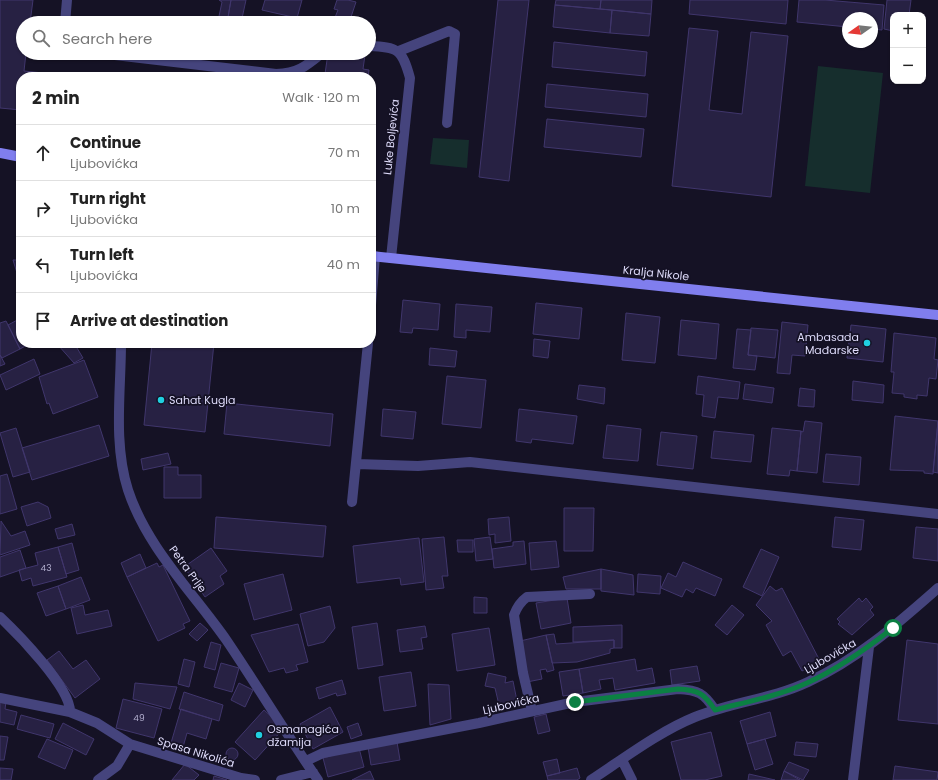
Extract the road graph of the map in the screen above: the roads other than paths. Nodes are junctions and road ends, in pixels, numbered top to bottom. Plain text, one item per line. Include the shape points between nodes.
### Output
1 (67, 0) edge
2 (66, 16) edge
3 (376, 46) edge
4 (400, 51) junction
5 (157, 60) edge
6 (313, 60) edge
7 (259, 72) edge
8 (294, 72) edge
9 (447, 123) dead end
10 (0, 153) edge
11 (16, 156) edge
12 (376, 256) edge
13 (391, 258) junction
14 (938, 315) edge
15 (121, 348) edge
16 (368, 348) edge
17 (357, 464) junction
18 (352, 502) dead end
19 (938, 514) edge
20 (938, 588) edge
21 (590, 594) dead end
22 (0, 617) edge
23 (869, 647) junction
24 (0, 698) edge
25 (715, 710) junction
26 (532, 711) junction
27 (70, 712) junction
28 (130, 744) junction
29 (306, 760) junction
30 (622, 760) junction
31 (315, 776) edge
32 (98, 780) edge
33 (255, 780) edge
34 (281, 780) edge
35 (591, 780) edge
36 (632, 780) edge
37 (853, 780) edge

1 - 2 street
3 - 4 street
4 - 9 street via 449,31 455,34
4 - 13 street, Luke Boljevića via 410,78
5 - 7 street
6 - 8 street
10 - 11 street
12 - 13 street, Kralja Nikole
13 - 14 street, Kralja Nikole
15 - 29 street, Petra Prlje via 121,462 128,490 145,528 168,564 226,640
16 - 17 street
17 - 18 street
17 - 19 street via 418,466 470,462
20 - 23 street, Ljubovićka
21 - 26 street via 527,597 516,608 514,615
22 - 27 street via 41,659 69,703
23 - 25 street, Ljubovićka via 807,683 770,696
23 - 37 street
24 - 27 street, Spasa Nikolića
25 - 26 street, Ljubovićka via 706,697 693,690 678,689 575,702
25 - 30 street, Ljubovićka via 675,726
26 - 29 street, Ljubovićka via 323,753
27 - 28 street, Spasa Nikolića via 97,723
28 - 32 street via 117,766
28 - 33 street, Spasa Nikolića
29 - 31 street, Petra Prlje
30 - 35 street, Ljubovićka
30 - 36 street
31 - 34 street

